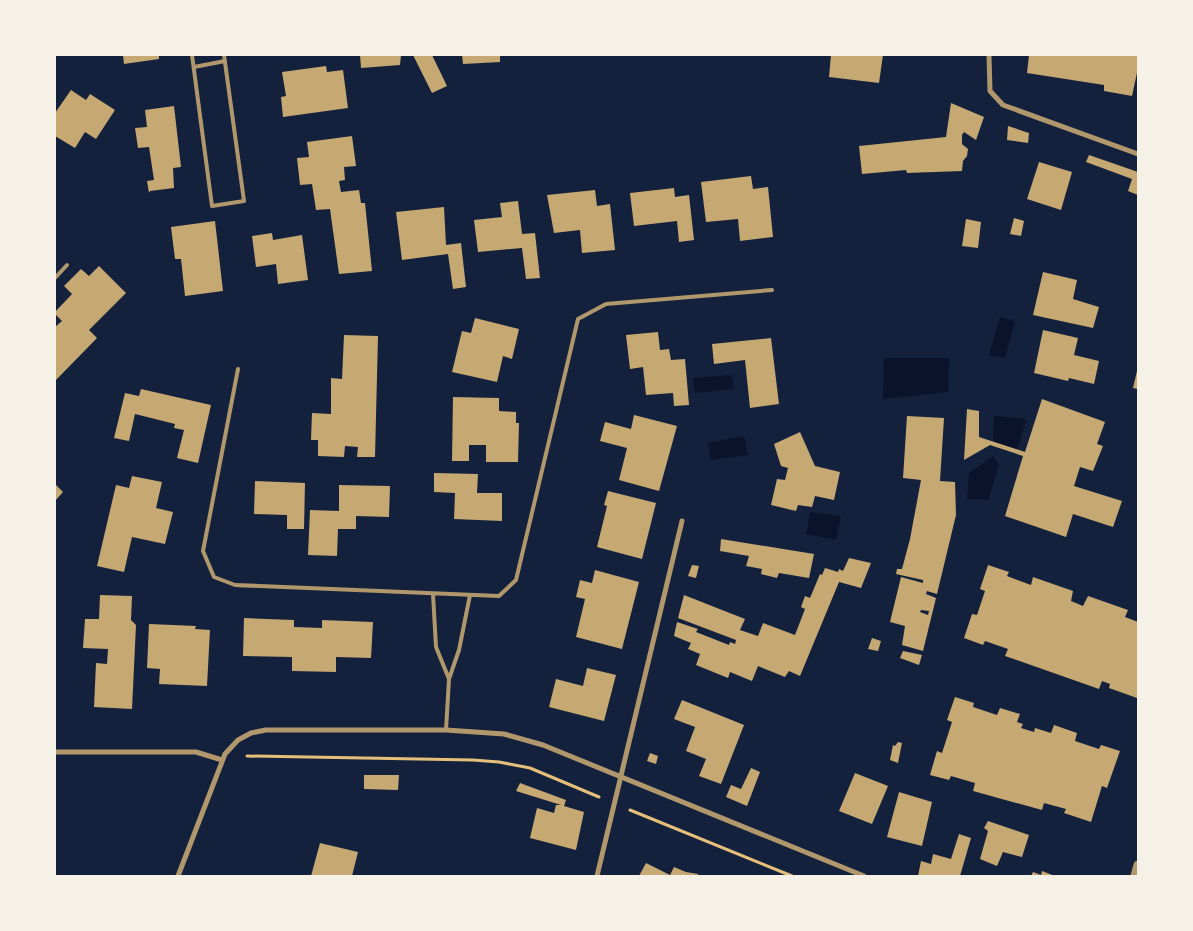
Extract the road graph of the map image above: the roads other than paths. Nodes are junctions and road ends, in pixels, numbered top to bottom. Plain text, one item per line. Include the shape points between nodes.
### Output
1 (192, 55) edge
2 (224, 55) edge
3 (989, 55) edge
4 (224, 61) junction
5 (194, 67) junction
6 (1138, 154) edge
7 (67, 265) dead end
8 (55, 278) edge
9 (772, 290) dead end
10 (238, 369) dead end
11 (682, 521) dead end
12 (433, 594) junction
13 (470, 595) junction
14 (449, 679) junction
15 (446, 730) junction
16 (55, 752) edge
17 (222, 760) junction
18 (621, 776) junction
19 (1138, 865) edge
20 (178, 876) edge
21 (597, 876) edge
22 (864, 876) edge
23 (1135, 876) edge

1 - 5 lane
2 - 4 lane
3 - 6 street via 990,91 1003,105
4 - 5 lane
4 - 5 lane via 244,201 212,206
7 - 8 lane
9 - 13 lane via 606,304 578,319 516,580 499,596
10 - 12 lane via 204,551 214,577 235,585
11 - 18 street
12 - 13 lane
12 - 14 lane via 436,647
13 - 14 lane via 459,650
14 - 15 lane
15 - 17 street via 266,730 238,740
15 - 18 street via 523,738
16 - 17 street via 196,752
17 - 20 street
18 - 21 street
18 - 22 street
19 - 23 street

